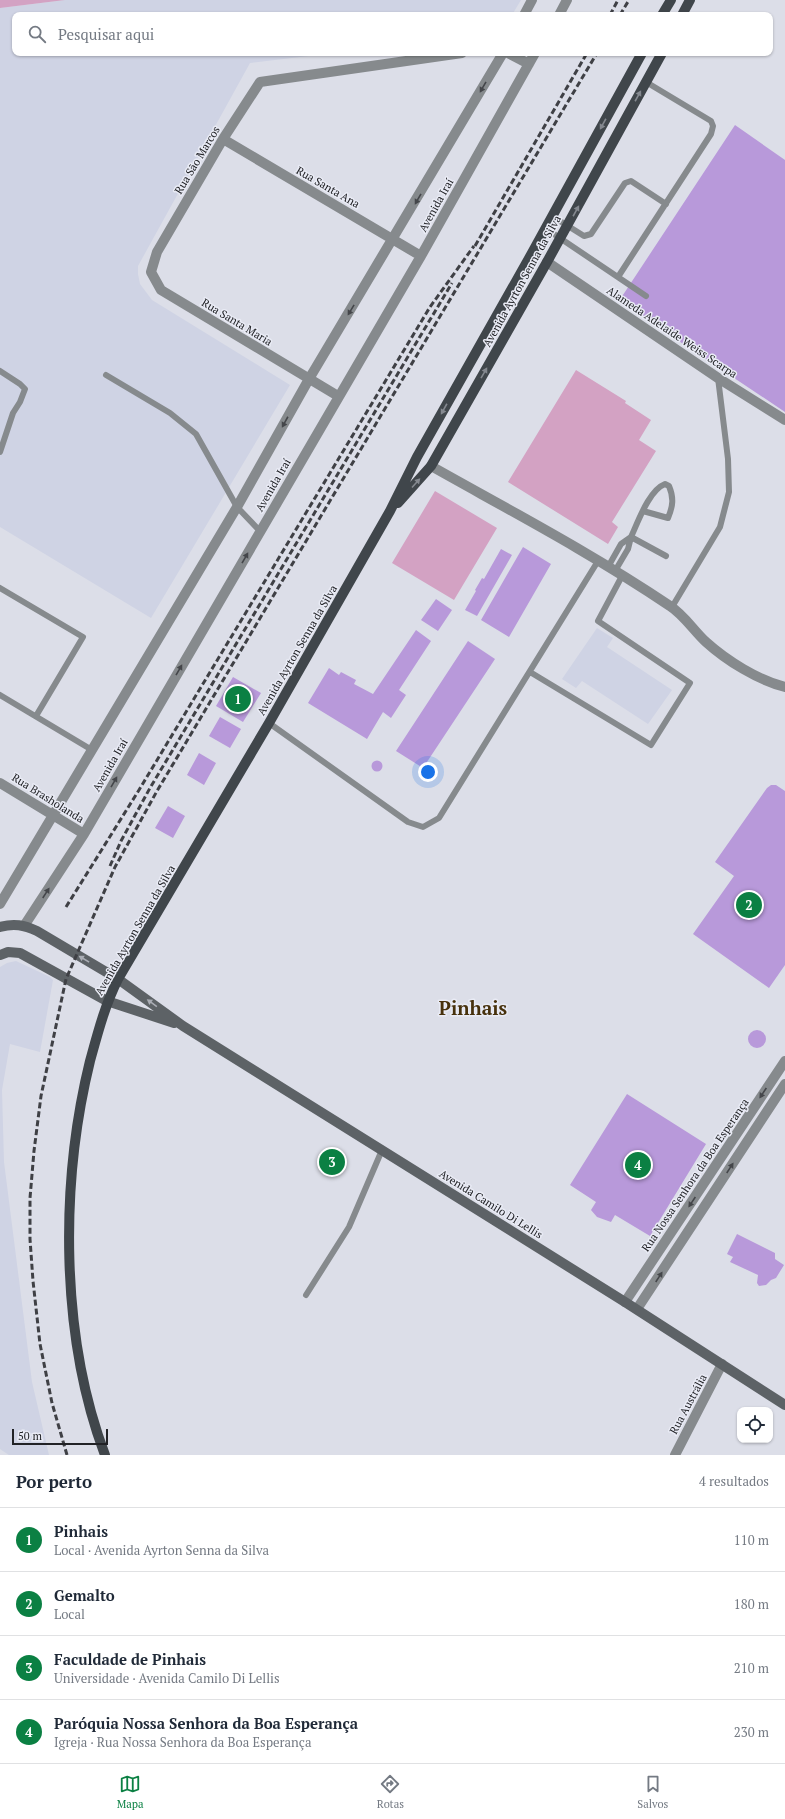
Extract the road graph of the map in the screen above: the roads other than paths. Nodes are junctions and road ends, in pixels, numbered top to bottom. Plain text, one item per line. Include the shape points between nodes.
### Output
1 (532, 0) edge
2 (567, 0) edge
3 (671, 0) edge
4 (690, 0) edge
5 (526, 12) edge
6 (560, 12) edge
7 (664, 12) edge
8 (684, 12) edge
9 (441, 56) edge
10 (501, 56) edge
11 (514, 56) edge
12 (533, 56) edge
13 (640, 56) edge
14 (660, 56) edge
15 (529, 64) junction
16 (646, 82) junction
17 (223, 139) junction
18 (666, 204) junction
19 (552, 216) junction
20 (567, 226) junction
21 (545, 228) junction
22 (561, 237) junction
23 (394, 239) junction
24 (157, 252) joint
25 (421, 256) junction
26 (547, 262) junction
27 (618, 277) junction
28 (646, 296) dead end
29 (0, 371) edge
30 (106, 375) dead end
31 (718, 378) junction
32 (309, 380) junction
33 (338, 396) junction
34 (785, 420) edge
35 (0, 452) edge
36 (431, 466) junction
37 (237, 506) junction
38 (644, 511) junction
39 (390, 512) junction
40 (260, 531) junction
41 (631, 537) junction
42 (666, 556) dead end
43 (598, 561) junction
44 (615, 571) junction
45 (0, 588) edge
46 (672, 607) junction
47 (530, 672) junction
48 (785, 687) edge
49 (0, 695) edge
50 (36, 716) junction
51 (270, 723) junction
52 (92, 750) junction
53 (0, 783) edge
54 (53, 816) junction
55 (84, 834) junction
56 (0, 904) edge
57 (24, 926) junction
58 (0, 927) edge
59 (0, 954) edge
60 (118, 979) junction
61 (107, 1001) junction
62 (183, 1026) junction
63 (785, 1061) edge
64 (785, 1084) edge
65 (382, 1150) junction
66 (306, 1295) dead end
67 (625, 1302) junction
68 (637, 1309) junction
69 (722, 1364) junction
70 (785, 1404) edge
71 (105, 1455) edge
72 (675, 1455) edge

1 - 5 street
2 - 6 street
3 - 7 main road
4 - 8 main road
9 - 17 street, Rua São Marcos via 260,82
10 -> 23 street, Avenida Iraí
11 - 15 street
12 - 15 street, Avenida Iraí
13 -> 19 main road, Avenida Ayrton Senna da Silva
14 - 16 main road, Avenida Ayrton Senna da Silva
15 - 25 street, Avenida Iraí
16 - 18 lane via 711,121 712,126 711,134
20 -> 16 main road, Avenida Ayrton Senna da Silva
17 - 23 street, Rua Santa Ana
17 - 24 street, Rua São Marcos
18 - 20 lane via 628,181 591,234 584,236
18 - 27 lane
19 - 20 lane
19 - 21 main road, Avenida Ayrton Senna da Silva
20 - 22 main road, Avenida Ayrton Senna da Silva
21 - 22 lane
21 -> 39 main road, Avenida Ayrton Senna da Silva via 417,457
22 - 26 main road, Avenida Ayrton Senna da Silva
22 - 27 lane
23 - 25 street, Rua Santa Ana
23 -> 32 street, Avenida Iraí
24 - 32 street, Rua Santa Maria via 151,272 161,290
25 - 33 street, Avenida Iraí
26 - 31 street, Alameda Adelaide Weiss Scarpa
36 -> 26 main road, Avenida Ayrton Senna da Silva
27 - 28 lane
29 - 35 lane via 25,389 13,413
30 - 37 lane via 170,413 196,434
31 - 34 street, Alameda Adelaide Weiss Scarpa
31 - 46 lane via 728,459 729,492 720,528
32 - 33 street, Rua Santa Maria
32 -> 37 street, Avenida Iraí
33 - 40 street, Avenida Iraí
39 -> 36 main road, Avenida Ayrton Senna da Silva
36 - 43 street
37 - 40 lane
37 - 52 street, Avenida Iraí
38 - 38 lane via 651,495 659,486 669,486 673,496 668,518
38 - 41 lane
39 - 51 main road, Avenida Ayrton Senna da Silva
55 -> 40 street, Avenida Iraí
41 - 42 lane
41 - 44 lane via 628,549
41 - 44 lane via 621,544
43 - 44 street
43 - 47 lane
44 - 46 street
44 - 47 lane via 598,621 690,683 651,745
45 - 50 lane via 83,637
46 - 48 street via 706,642 730,661
47 - 51 lane via 439,818 423,827 408,822
49 - 50 lane
50 - 52 lane
51 - 60 main road, Avenida Ayrton Senna da Silva
52 - 54 street, Avenida Iraí
53 - 54 street, Rua Brasholanda
54 - 55 street, Rua Brasholanda
54 - 56 street, Avenida Iraí
57 -> 55 street, Avenida Iraí
57 - 58 main road, Avenida Camilo Di Lellis via 10,924
60 -> 57 main road, Avenida Camilo Di Lellis via 37,931
59 - 61 main road, Avenida Camilo Di Lellis via 20,953
60 - 61 main road, Avenida Ayrton Senna da Silva
62 -> 60 main road, Avenida Camilo Di Lellis
61 - 62 main road, Avenida Camilo Di Lellis
61 - 71 main road, Avenida Ayrton Senna da Silva via 83,1089 76,1135 69,1224 70,1277 80,1360
62 - 65 main road, Avenida Camilo Di Lellis
63 -> 67 street, Rua Nossa Senhora da Boa Esperança
68 -> 64 street
65 - 66 lane via 349,1227
65 - 67 main road, Avenida Camilo Di Lellis
67 - 68 main road, Avenida Camilo Di Lellis
68 - 69 main road, Avenida Camilo Di Lellis
69 - 70 main road, Avenida Camilo Di Lellis
69 - 72 street, Rua Austrália

